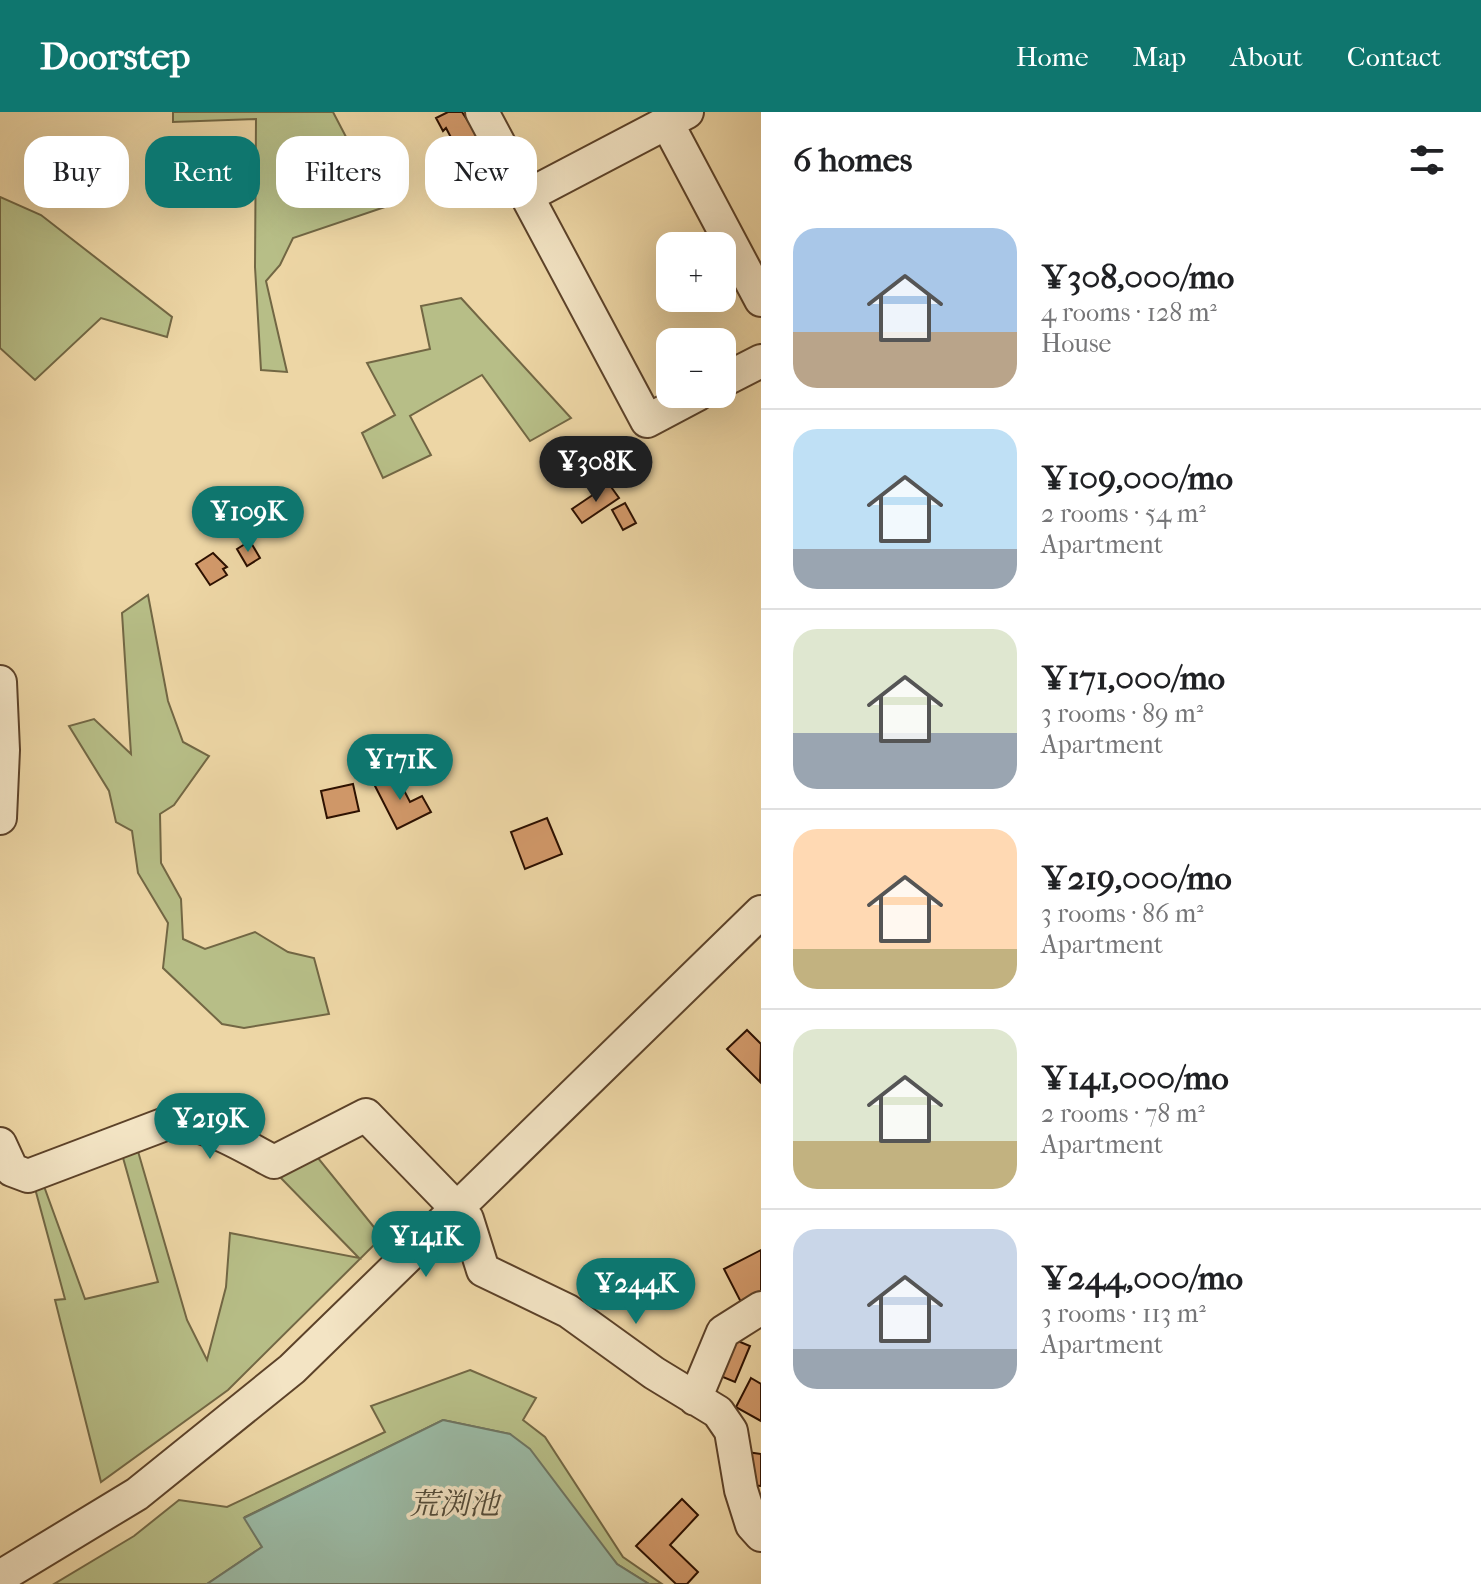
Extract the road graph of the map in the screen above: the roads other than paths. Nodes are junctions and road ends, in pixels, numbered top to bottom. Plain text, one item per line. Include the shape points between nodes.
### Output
1 (482, 112) edge
2 (677, 117) edge
3 (495, 136) edge
4 (537, 191) edge
5 (533, 208) edge
6 (761, 300) edge
7 (761, 361) edge
8 (736, 374) edge
9 (672, 408) edge
10 (0, 682) edge
11 (0, 818) edge
12 (761, 912) edge
13 (0, 1144) edge
14 (456, 1211) junction
15 (761, 1308) edge
16 (695, 1399) junction
17 (751, 1492) edge
18 (761, 1535) edge
19 (10, 1572) edge

1 - 3 street
2 - 4 street
2 - 6 street
5 - 9 street via 647,421
7 - 8 street
10 - 11 street
12 - 14 street
13 - 14 street via 12,1170 28,1176 168,1123 185,1122 274,1162 366,1115
14 - 16 street via 467,1219 483,1270 568,1311
14 - 19 street via 292,1369 188,1456 101,1519
15 - 16 street via 723,1332
16 - 17 street via 726,1420
17 - 18 street via 752,1525

